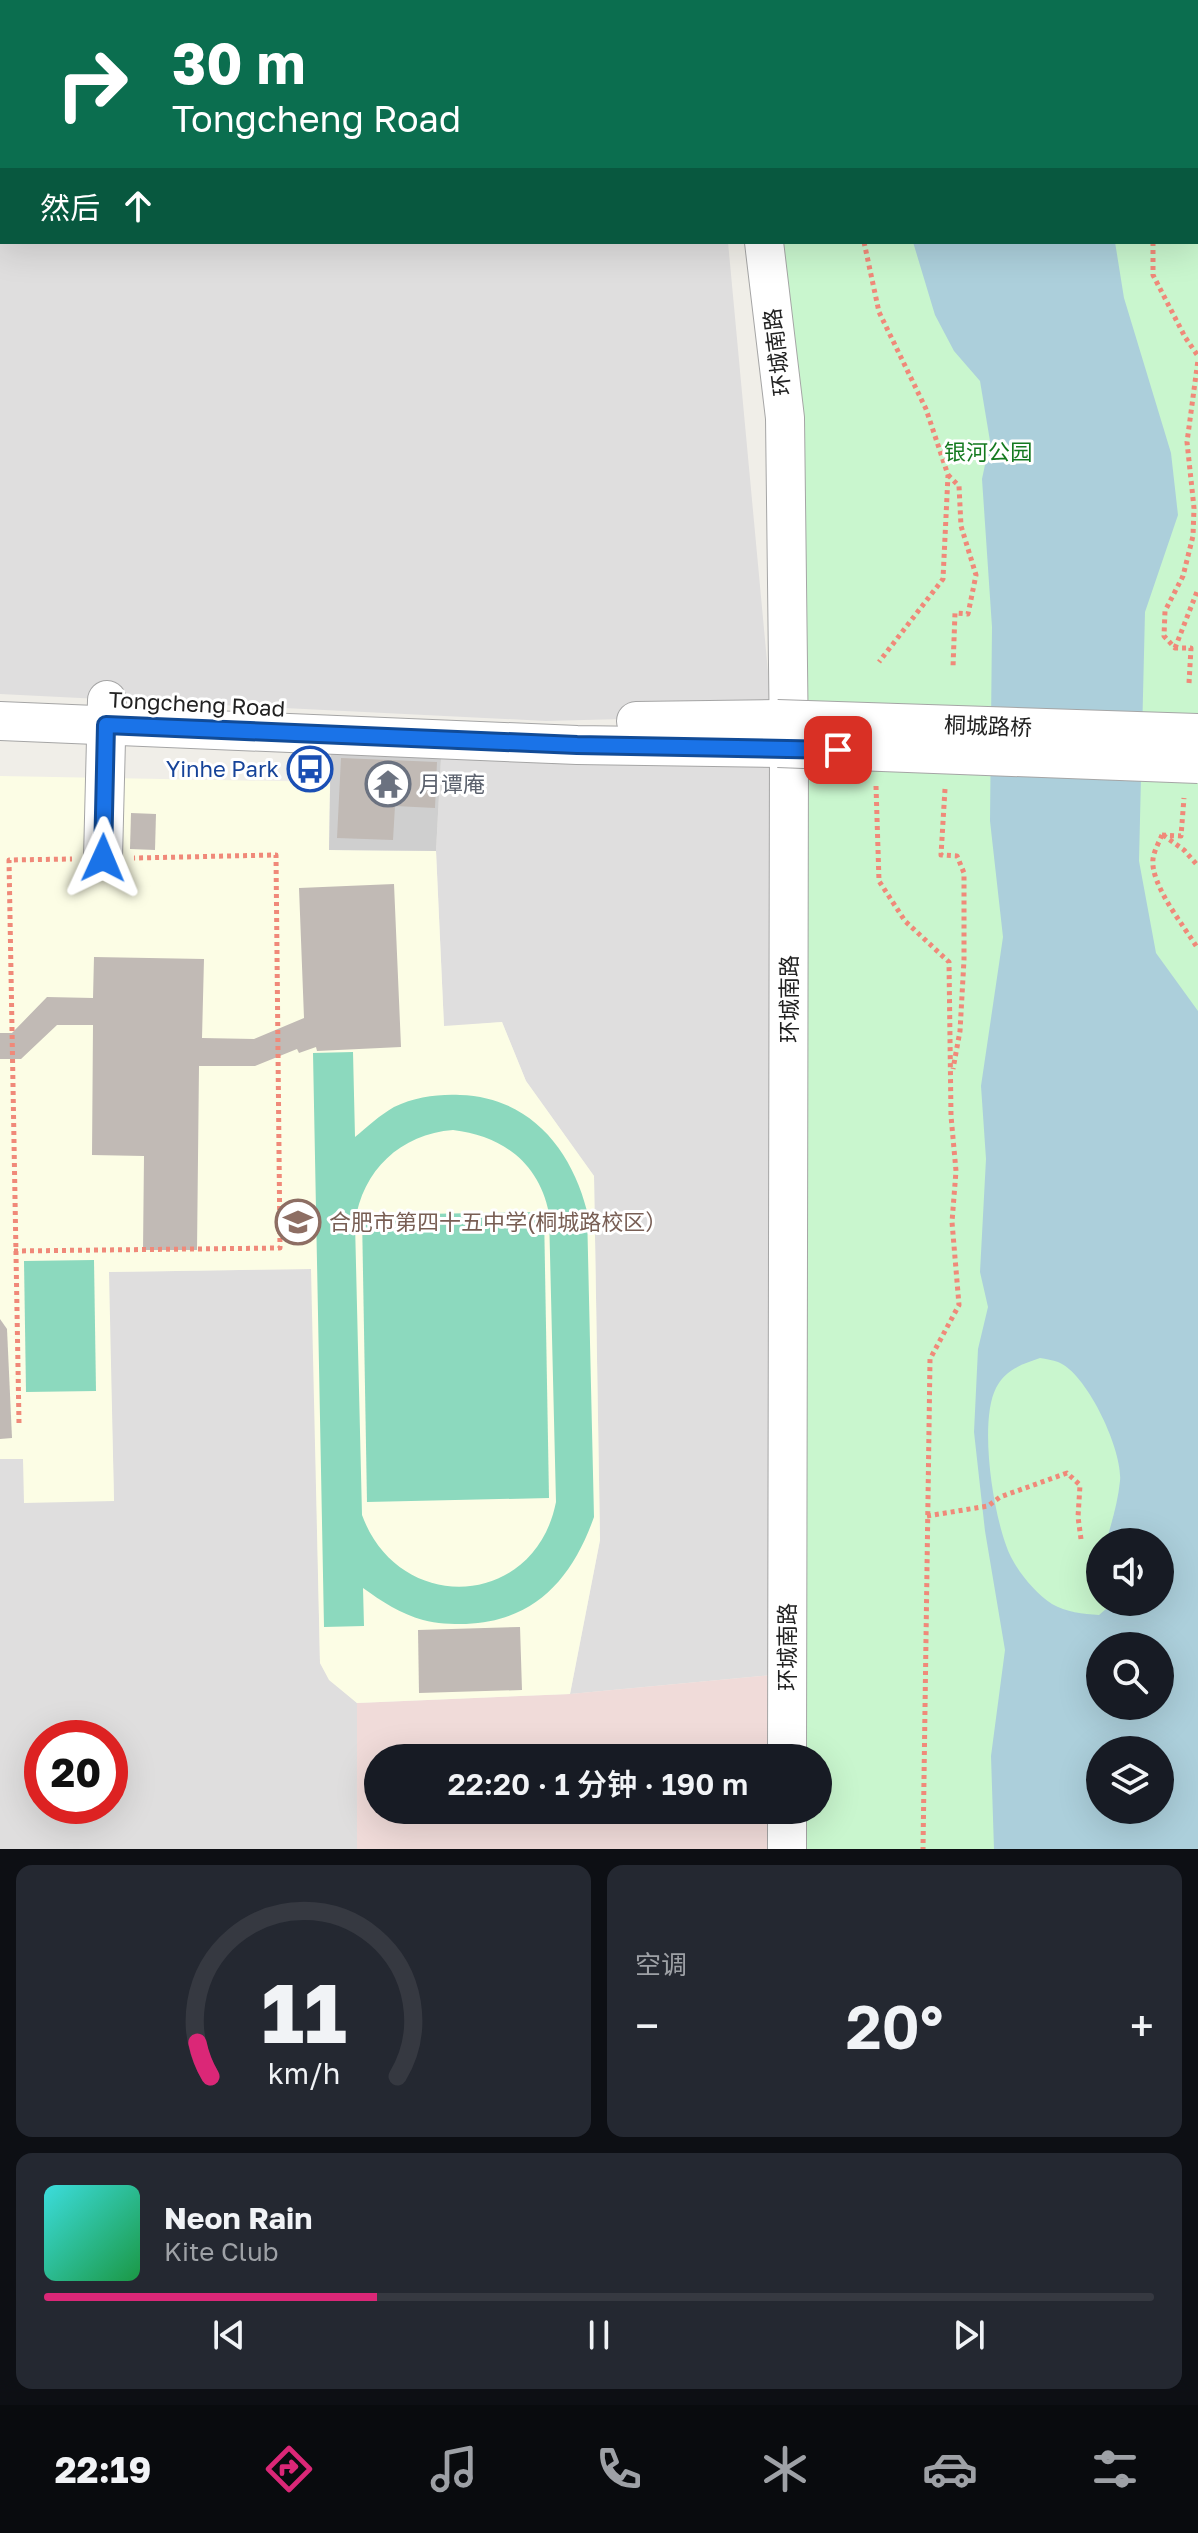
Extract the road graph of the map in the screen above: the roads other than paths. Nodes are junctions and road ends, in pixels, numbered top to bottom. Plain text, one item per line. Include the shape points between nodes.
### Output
1 (764, 244) edge
2 (0, 694) edge
3 (106, 712) junction
4 (0, 721) edge
5 (778, 733) junction
6 (1198, 733) edge
7 (1191, 781) edge
8 (103, 858) road end
9 (787, 1744) edge
10 (787, 1824) edge
11 (787, 1849) edge

1 - 9 street, 环城南路 via 785,418
2 - 3 street, Tongcheng Road
3 - 4 street, Tongcheng Road
3 - 5 street, Tongcheng Road via 546,721
3 - 8 street
5 - 6 street, 桐城路桥, bridge
5 - 7 street, 桐城路桥, bridge
10 - 11 street

